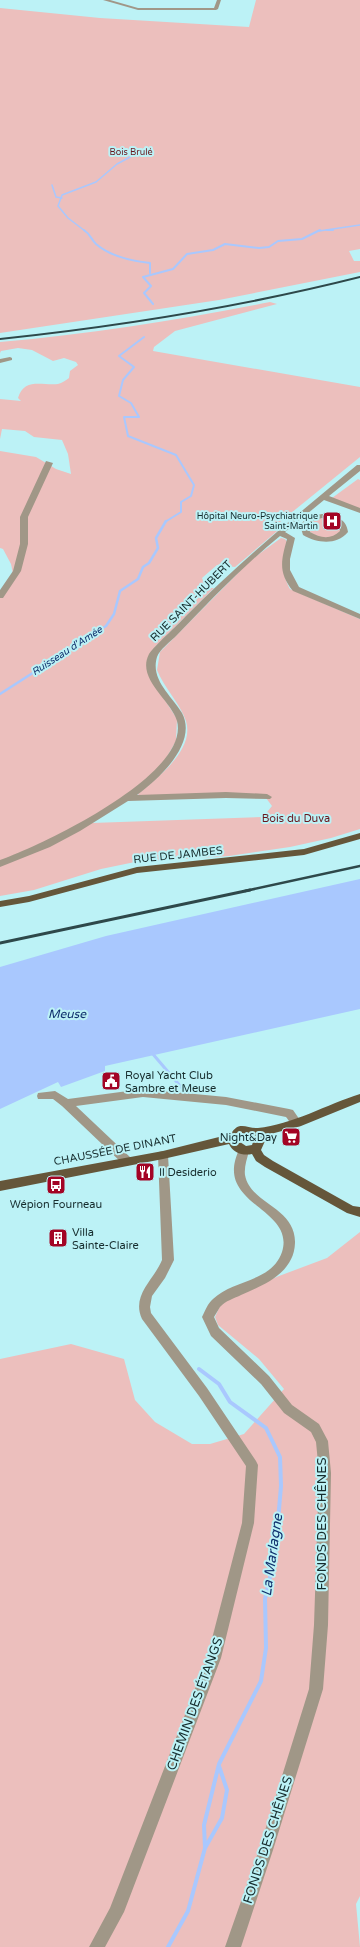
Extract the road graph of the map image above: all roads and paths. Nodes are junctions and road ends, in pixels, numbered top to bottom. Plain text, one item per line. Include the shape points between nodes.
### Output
1 (104, 0) edge
2 (121, 0) edge
3 (219, 0) edge
4 (115, 3) junction
5 (10, 359) dead end
6 (0, 361) edge
7 (49, 463) dead end
8 (360, 467) edge
9 (351, 475) junction
10 (360, 478) edge
11 (324, 497) junction
12 (360, 511) edge
13 (297, 518) junction
14 (306, 522) junction
15 (279, 532) junction
16 (0, 596) edge
17 (360, 617) edge
18 (267, 797) dead end
19 (127, 798) junction
20 (360, 836) edge
21 (0, 864) edge
22 (0, 904) edge
23 (42, 1096) dead end
24 (360, 1098) edge
25 (66, 1103) junction
26 (297, 1123) junction
27 (257, 1133) junction
28 (234, 1138) junction
29 (249, 1150) junction
30 (163, 1155) junction
31 (127, 1161) junction
32 (0, 1186) edge
33 (360, 1212) edge
34 (97, 1947) edge
35 (233, 1947) edge

1 - 4 street
2 - 4 street
3 - 4 street via 217,8 213,9 138,9
5 - 6 street
7 - 16 street via 24,517 24,544 17,571
8 - 9 street, RUE SAINT-HUBERT
9 - 10 street
9 - 11 street, RUE SAINT-HUBERT
11 - 12 street
11 - 13 street, RUE SAINT-HUBERT
13 - 14 street
13 - 15 street, RUE SAINT-HUBERT
14 - 14 street via 306,533 316,538 336,538 344,532 344,525 335,518 316,517
15 - 17 street via 291,538 284,568 288,580 296,589
15 - 19 street, RUE SAINT-HUBERT via 214,592 153,655 152,674 181,719 182,736 167,765
18 - 19 street via 226,795
19 - 21 street, RUE SAINT-HUBERT via 84,825
20 - 22 main road, RUE DE JAMBES via 304,852 137,870 29,899
23 - 25 street via 55,1095
24 - 26 main road
25 - 26 street via 143,1093 226,1101 289,1113
25 - 31 street
26 - 27 main road
27 - 28 main road via 243,1130
27 - 29 main road via 259,1145
28 - 29 main road via 234,1144
28 - 30 main road, CHAUSSÉE DE DINANT
29 - 33 main road via 279,1171 350,1210
29 - 35 street, FONDS DES CHÊNES via 239,1162 238,1174 246,1192 278,1217 291,1239 290,1249 284,1262 272,1274 223,1298 216,1303 208,1317 215,1332 265,1380 288,1409 315,1428 322,1441 324,1473 321,1625 316,1689
30 - 31 main road, CHAUSSÉE DE DINANT
30 - 34 street, CHEMIN DES ÉTANGS via 168,1260 160,1278 148,1291 143,1308 252,1465 248,1523 214,1658 116,1912
31 - 32 main road, CHAUSSÉE DE DINANT

